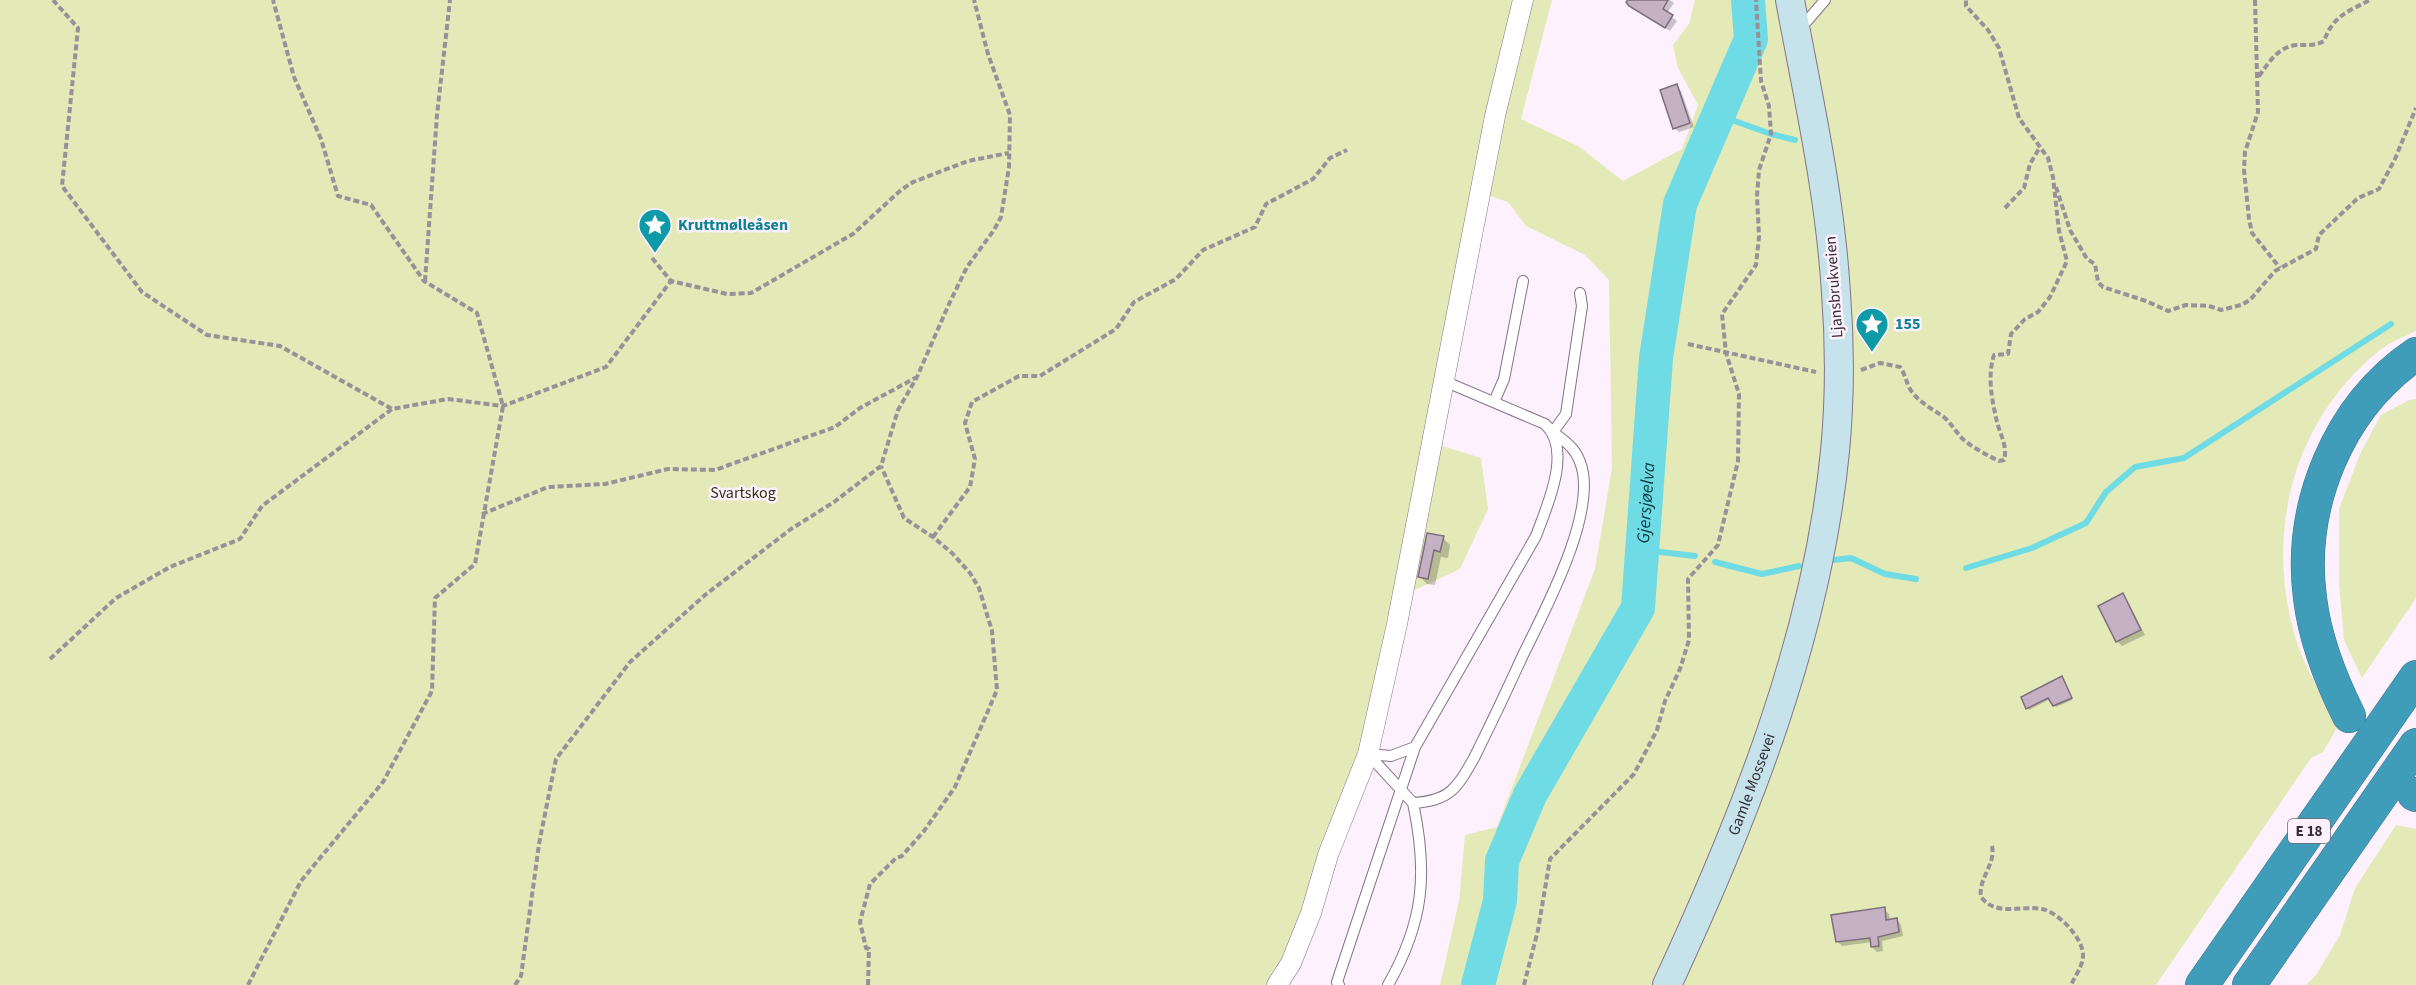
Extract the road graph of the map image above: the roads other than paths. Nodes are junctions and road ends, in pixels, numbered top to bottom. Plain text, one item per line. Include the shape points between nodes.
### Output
1 (1523, 0) edge
2 (1790, 0) edge
3 (1825, 0) edge
4 (1795, 28) junction
5 (1523, 281) dead end
6 (1580, 293) dead end
7 (2416, 354) edge
8 (2416, 380) edge
9 (1444, 381) junction
10 (2368, 399) junction
11 (1494, 402) junction
12 (1553, 432) junction
13 (1814, 576) joint
14 (2416, 677) edge
15 (2349, 716) dead end
16 (2416, 746) edge
17 (1415, 747) junction
18 (1368, 754) junction
19 (1401, 790) junction
20 (1413, 803) junction
21 (1277, 985) edge
22 (1339, 985) edge
23 (1388, 985) edge
24 (1666, 985) edge
25 (2202, 985) edge
26 (2249, 985) edge

1 - 9 street via 1495,116
2 - 4 main road, Ljansbrukveien
3 - 4 lane via 1807,21
4 - 13 main road, Ljansbrukveien via 1833,251 1839,376 1834,461
5 - 11 lane via 1504,379
6 - 12 lane via 1582,306 1571,389 1566,414
7 - 10 highway via 2389,375
8 - 10 highway
9 - 11 lane
9 - 18 street
10 - 15 highway via 2328,462 2313,511 2309,542 2310,598 2317,636 2329,676
11 - 12 lane via 1545,424
12 - 17 lane via 1558,455 1556,475 1536,536
12 - 20 lane via 1573,448 1585,483 1574,538 1558,582 1460,783 1448,795 1431,802
13 - 24 main road, Gamle Mossevei via 1766,745
14 - 25 highway, E 18
16 - 26 highway, E 18
17 - 18 lane via 1391,756
17 - 19 lane
18 - 19 lane
18 - 21 street via 1328,855 1311,913 1291,963
19 - 20 lane
19 - 22 lane
20 - 23 lane via 1423,877 1418,915

